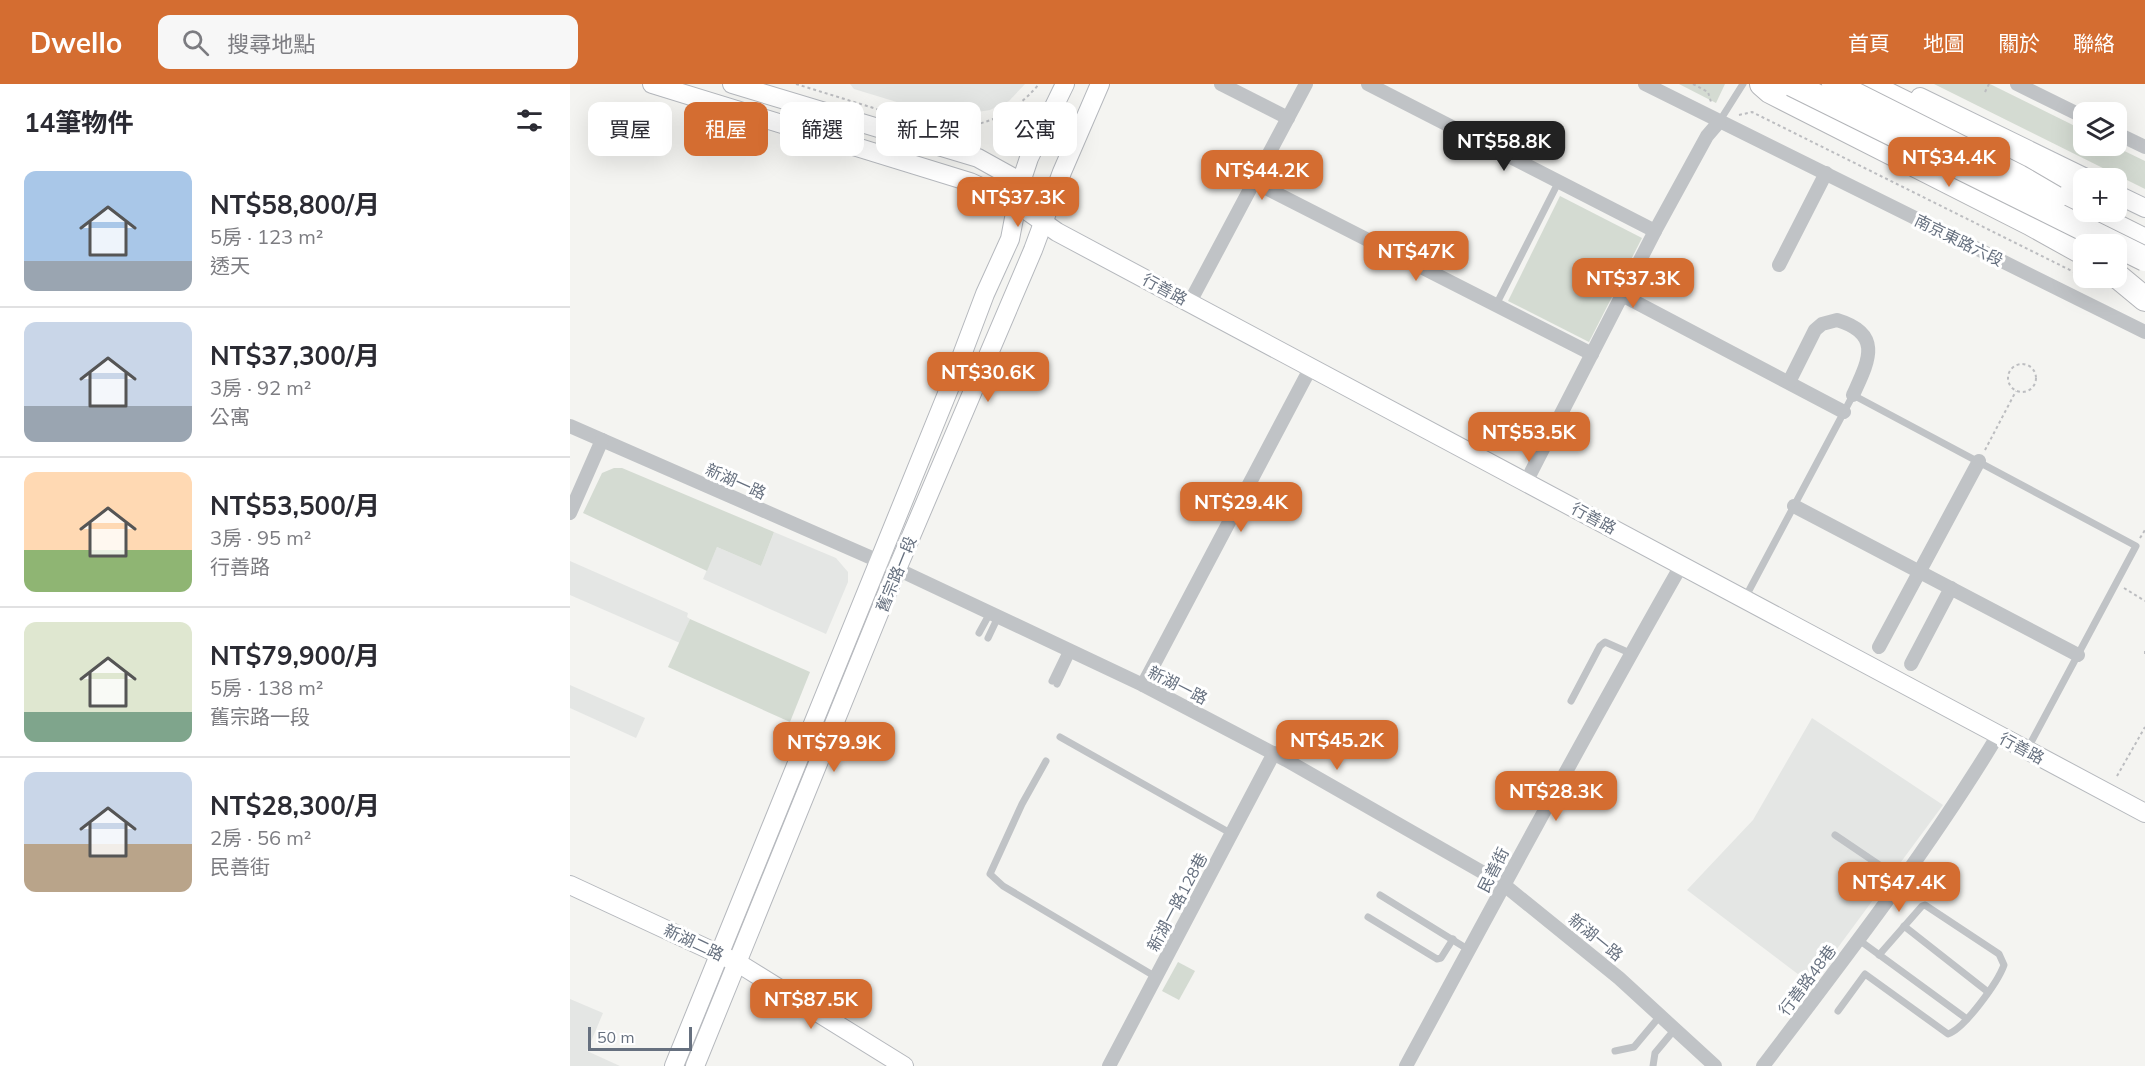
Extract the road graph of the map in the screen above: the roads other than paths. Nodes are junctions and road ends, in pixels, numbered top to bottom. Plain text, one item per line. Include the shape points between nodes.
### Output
1 (652, 84) edge
2 (734, 84) edge
3 (1065, 84) edge
4 (1100, 84) edge
5 (1221, 84) edge
6 (1306, 84) edge
7 (1368, 84) edge
8 (1645, 84) edge
9 (1743, 84) edge
10 (1762, 84) edge
11 (1777, 84) edge
12 (1893, 84) edge
13 (2017, 84) edge
14 (1846, 86) edge
15 (1799, 91) edge
16 (2073, 112) edge
17 (1288, 118) junction
18 (1719, 122) junction
19 (2127, 138) edge
20 (2145, 147) edge
21 (2073, 172) edge
22 (1826, 173) junction
23 (1021, 182) junction
24 (1254, 182) junction
25 (1558, 183) junction
26 (2073, 187) edge
27 (2127, 199) edge
28 (2073, 200) edge
29 (1016, 203) junction
30 (2145, 207) edge
31 (2127, 218) edge
32 (2114, 222) edge
33 (2145, 222) edge
34 (1042, 223) junction
35 (1654, 231) junction
36 (2088, 234) edge
37 (2145, 241) edge
38 (2073, 247) edge
39 (2127, 254) edge
40 (2145, 262) edge
41 (1779, 265) dead end
42 (2127, 284) edge
43 (1622, 295) junction
44 (2145, 299) edge
45 (1191, 302) junction
46 (1496, 305) junction
47 (2145, 332) edge
48 (1592, 354) junction
49 (1311, 367) junction
50 (1789, 382) junction
51 (1853, 395) junction
52 (1844, 412) junction
53 (570, 426) edge
54 (602, 440) junction
55 (1979, 461) junction
56 (1526, 482) junction
57 (1794, 506) junction
58 (570, 513) edge
59 (878, 561) junction
60 (1682, 564) junction
61 (897, 569) junction
62 (1918, 571) junction
63 (1951, 588) junction
64 (1745, 598) junction
65 (994, 615) junction
66 (979, 633) dead end
67 (988, 638) dead end
68 (1879, 646) dead end
69 (1070, 651) junction
70 (1632, 654) junction
71 (2078, 655) junction
72 (1911, 664) dead end
73 (1054, 683) dead end
74 (1143, 685) junction
75 (1571, 701) dead end
76 (1998, 735) junction
77 (1060, 737) dead end
78 (2027, 750) junction
79 (1274, 753) junction
80 (1046, 761) dead end
81 (2145, 813) edge
82 (1232, 834) junction
83 (1835, 835) dead end
84 (1903, 881) junction
85 (1503, 884) junction
86 (570, 885) edge
87 (1380, 895) dead end
88 (1368, 917) dead end
89 (1904, 926) junction
90 (1453, 939) junction
91 (1859, 940) junction
92 (1469, 950) junction
93 (720, 955) junction
94 (1879, 955) junction
95 (738, 963) junction
96 (1156, 977) junction
97 (1988, 992) junction
98 (1838, 1011) dead end
99 (1660, 1016) junction
100 (1967, 1019) junction
101 (1675, 1029) junction
102 (1615, 1051) dead end
103 (674, 1066) edge
104 (695, 1066) edge
105 (904, 1066) edge
106 (1109, 1066) edge
107 (1406, 1066) edge
108 (1652, 1066) edge
109 (1715, 1066) edge
110 (1763, 1066) edge

1 - 29 main road, 行善路 via 970,182
2 - 23 main road via 978,158
3 - 23 main road, 舊宗路一段
4 - 34 main road, 舊宗路一段
5 - 17 street
6 - 17 street
7 - 25 street
8 - 18 street, 南京東路六段
9 - 18 lane
10 - 38 highway
11 - 15 main road
12 - 21 main road
13 - 16 street
14 - 15 highway
14 - 26 highway
14 - 28 highway
14 - 40 highway, bridge via 2019,177 2074,210
15 - 36 main road
15 - 40 highway, bridge
17 - 24 street
18 - 22 street, 南京東路六段
18 - 35 street via 1707,136
19 - 20 street
22 - 41 street
22 - 47 street, 南京東路六段
23 - 29 main road, 舊宗路一段
23 - 34 main road
24 - 45 street
24 - 46 street
25 - 35 street
25 - 46 lane
27 - 30 main road
29 - 34 main road, 行善路
29 - 59 main road, 舊宗路一段 via 1010,239
31 - 33 highway
32 - 37 highway
34 - 45 main road, 行善路
34 - 61 main road, 舊宗路一段
35 - 43 street
39 - 40 main road
42 - 44 highway
43 - 48 street
43 - 50 street
45 - 49 main road, 行善路
46 - 48 street
48 - 56 street
49 - 56 main road, 行善路
49 - 74 street
50 - 51 street via 1815,330 1837,320 1857,328 1866,340 1870,357
50 - 52 street
51 - 52 lane
51 - 55 lane
52 - 57 lane
53 - 54 street, 新湖一路
54 - 58 street
54 - 59 street, 新湖一路
55 - 62 street
55 - 71 lane via 2136,546
56 - 60 main road, 行善路
57 - 62 street
57 - 64 lane
59 - 61 street, 新湖一路
59 - 93 main road, 舊宗路一段
60 - 64 main road, 行善路
60 - 70 street, 民善街
61 - 65 street, 新湖一路
61 - 95 main road, 舊宗路一段
62 - 63 street
62 - 68 street
63 - 71 street
63 - 72 street
64 - 76 main road, 行善路
65 - 66 lane
65 - 67 lane
65 - 69 street, 新湖一路
69 - 73 lane
69 - 74 street, 新湖一路
70 - 75 lane via 1605,642
70 - 85 street, 民善街
71 - 78 lane
74 - 79 street, 新湖一路
76 - 78 main road, 行善路
76 - 84 street, 行善路48巷
77 - 82 lane
78 - 81 main road, 行善路
79 - 82 street, 新湖一路128巷
79 - 85 street, 新湖一路
80 - 96 lane via 990,874 1003,886
82 - 96 street, 新湖一路128巷
83 - 84 lane
84 - 91 street, 行善路48巷
85 - 92 street, 民善街
85 - 99 street, 新湖一路
86 - 93 main road, 新湖二路
87 - 90 lane
88 - 90 lane via 1437,958 1441,958
89 - 94 lane
89 - 97 lane
89 - 97 lane via 1925,905 1999,954 2004,965
90 - 92 lane
91 - 94 lane
91 - 110 street, 行善路48巷
92 - 107 street, 民善街
93 - 95 main road, 新湖二路
93 - 103 main road, 舊宗路一段
94 - 100 lane
95 - 104 main road, 舊宗路一段
95 - 105 main road, 新湖二路
96 - 106 street, 新湖一路128巷
97 - 100 lane
98 - 100 lane via 1865,974 1944,1033 1953,1033
99 - 101 street, 新湖一路
99 - 102 lane via 1634,1047
101 - 108 lane via 1656,1053
101 - 109 street, 新湖一路

